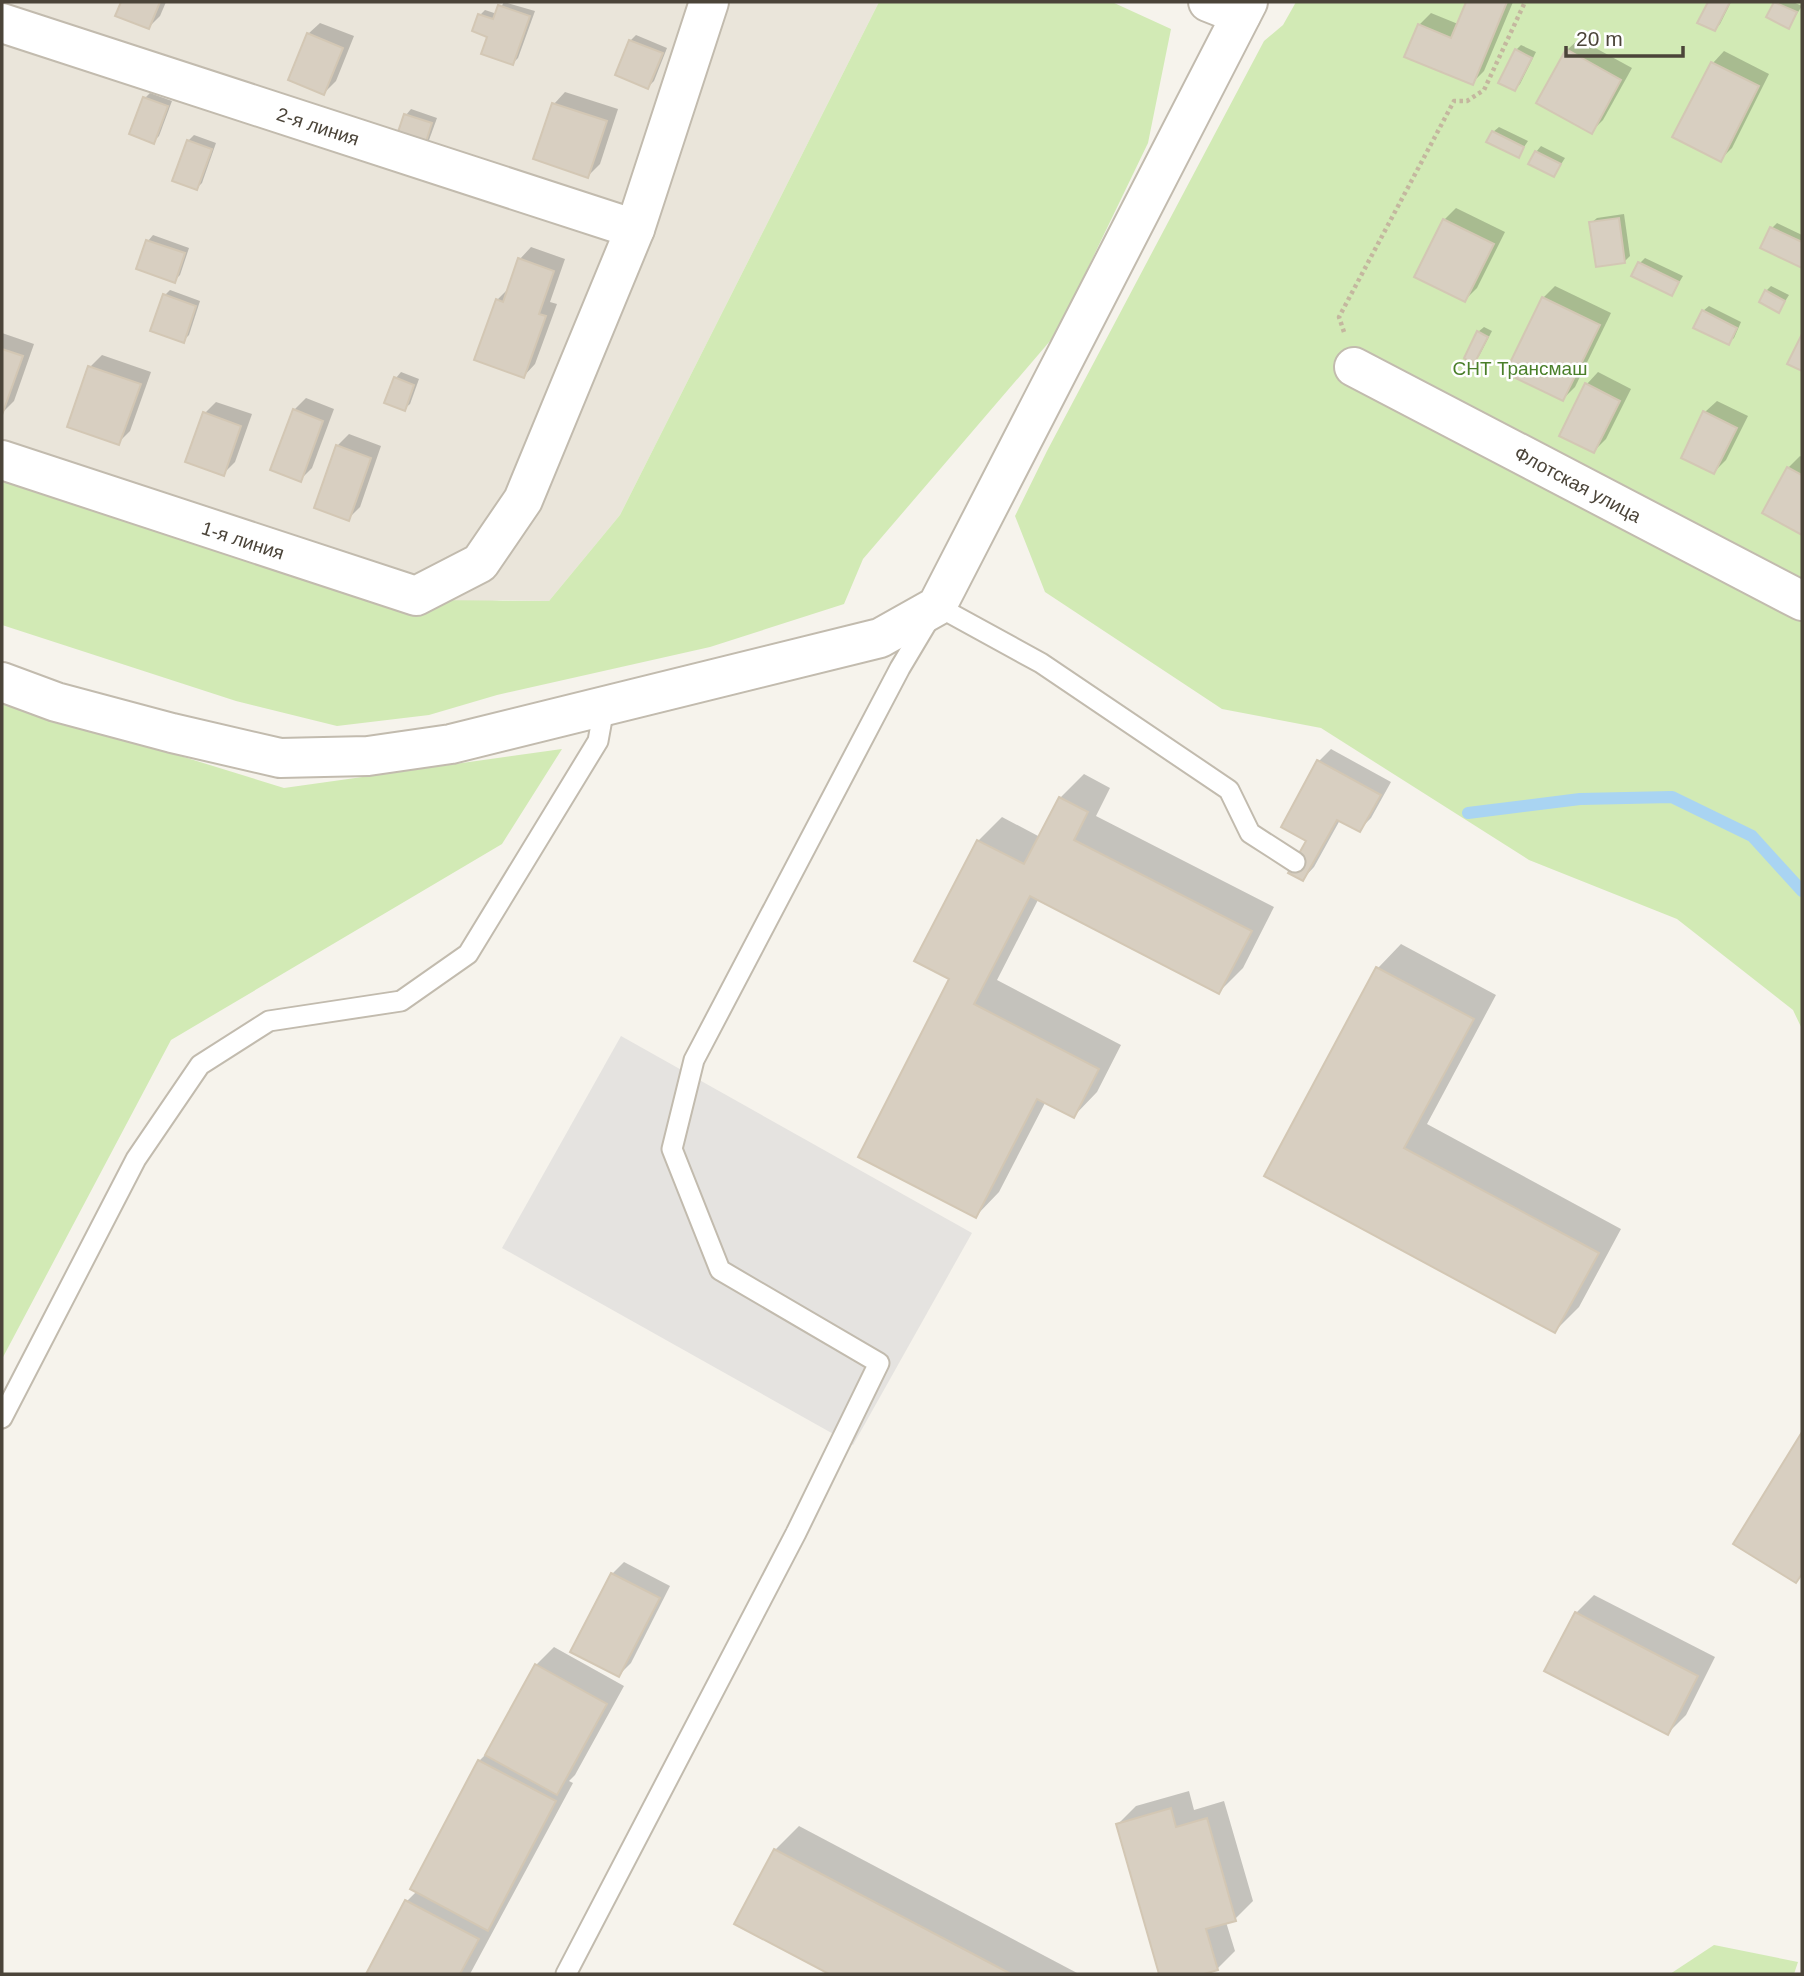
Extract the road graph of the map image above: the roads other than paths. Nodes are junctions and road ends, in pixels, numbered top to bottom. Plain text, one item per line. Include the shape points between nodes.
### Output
1 (709, 2) edge
2 (1232, 6) edge
3 (2, 23) edge
4 (635, 229) junction
5 (1354, 367) road end
6 (2, 460) edge
7 (1802, 601) edge
8 (937, 606) junction
9 (2, 682) edge
10 (604, 708) junction
11 (1295, 862) dead end
12 (2, 1418) edge
13 (566, 1974) edge

1 - 4 street
2 - 8 street
3 - 4 street, 2-я линия
4 - 6 street, 1-я линия via 523,500 480,563 416,596
5 - 7 street, Флотская улица
8 - 10 street via 880,638
8 - 11 lane via 1041,663 1229,790 1250,833
8 - 13 lane via 694,1060 672,1149 720,1270 879,1363 802,1521
9 - 10 street via 56,702 280,758 368,756 451,744
10 - 12 lane via 598,741 468,954 401,1001 269,1021 200,1065 136,1159

